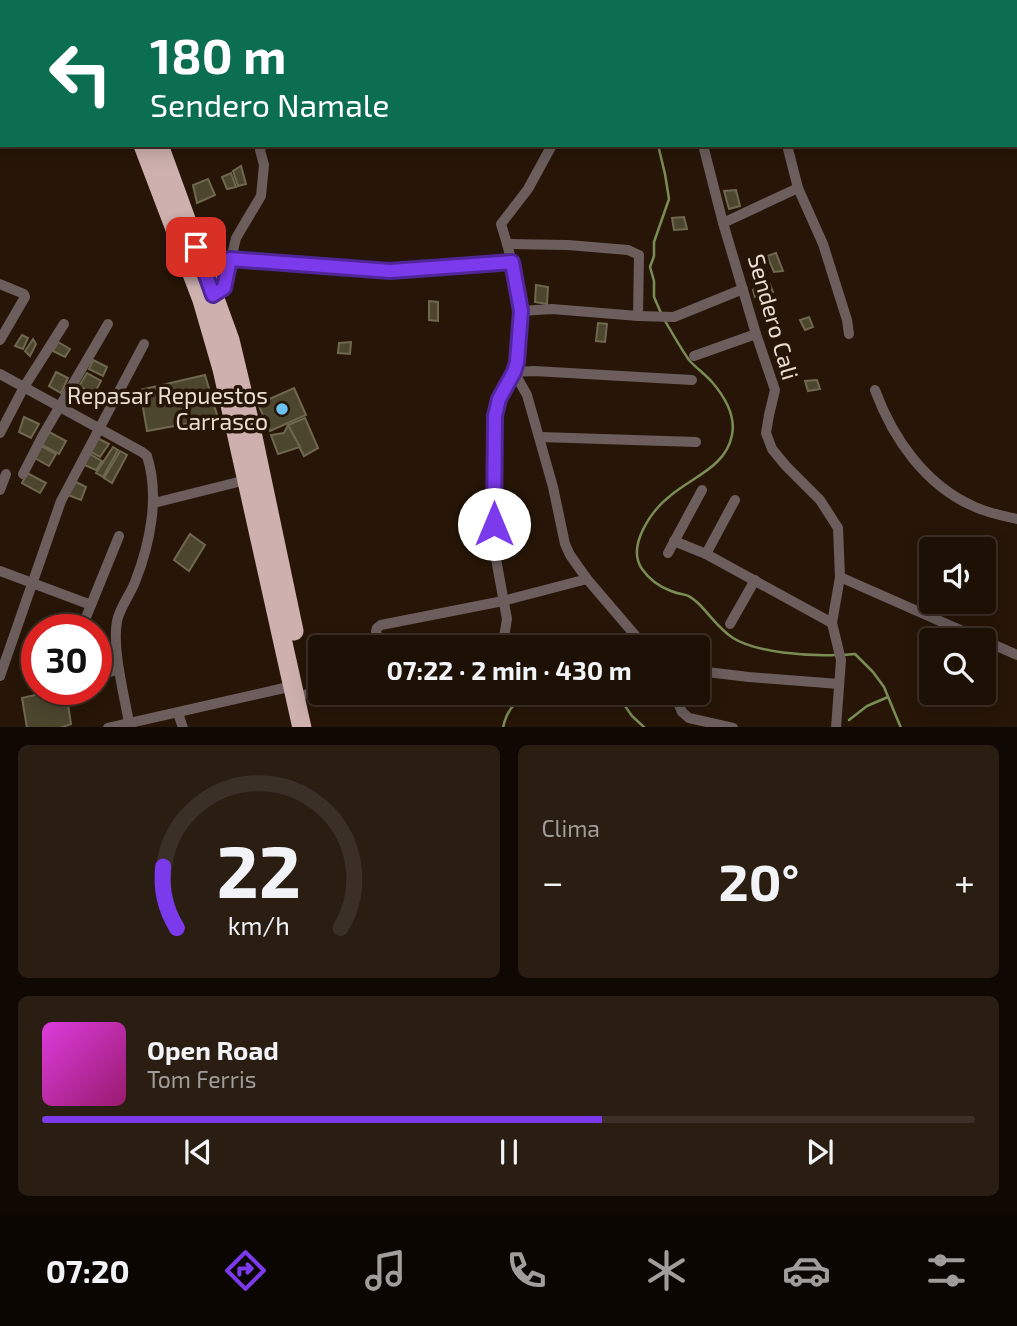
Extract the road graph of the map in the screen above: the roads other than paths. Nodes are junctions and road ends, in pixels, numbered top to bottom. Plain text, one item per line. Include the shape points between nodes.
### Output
1 (144, 147) edge
2 (160, 147) edge
3 (261, 147) edge
4 (551, 147) edge
5 (704, 147) edge
6 (788, 147) edge
7 (799, 188) junction
8 (723, 223) junction
9 (507, 244) junction
10 (230, 259) junction
11 (512, 262) junction
12 (0, 284) edge
13 (743, 289) junction
14 (213, 295) junction
15 (521, 311) junction
16 (638, 316) junction
17 (64, 324) dead end
18 (108, 324) dead end
19 (756, 334) junction
20 (849, 334) dead end
21 (0, 340) edge
22 (144, 344) dead end
23 (694, 356) dead end
24 (514, 372) junction
25 (0, 374) edge
26 (692, 380) dead end
27 (24, 387) junction
28 (876, 390) dead end
29 (60, 406) junction
30 (99, 428) junction
31 (0, 433) edge
32 (540, 437) junction
33 (696, 442) dead end
34 (6, 474) dead end
35 (23, 474) dead end
36 (246, 480) junction
37 (0, 490) edge
38 (702, 490) dead end
39 (734, 499) dead end
40 (154, 503) junction
41 (1017, 519) edge
42 (119, 536) dead end
43 (674, 541) junction
44 (668, 553) dead end
45 (706, 554) junction
46 (0, 572) edge
47 (840, 577) junction
48 (587, 579) junction
49 (755, 580) junction
50 (32, 583) junction
51 (503, 601) junction
52 (91, 605) junction
53 (87, 614) edge
54 (832, 623) junction
55 (730, 624) dead end
56 (377, 635) edge
57 (504, 635) edge
58 (635, 635) edge
59 (1017, 655) edge
60 (119, 670) junction
61 (112, 671) edge
62 (710, 672) edge
63 (0, 676) edge
64 (839, 684) junction
65 (300, 690) junction
66 (308, 691) edge
67 (679, 705) edge
68 (178, 713) junction
69 (129, 723) junction
70 (113, 727) edge
71 (183, 727) edge
72 (302, 727) edge
73 (316, 727) edge
74 (733, 727) edge
75 (836, 727) edge

1 - 36 highway via 202,300
2 - 14 highway
3 - 10 street via 261,196 236,238
4 - 9 street via 528,189 501,224
5 - 8 street, Sendero Cali
6 - 7 street
7 - 8 street
7 - 20 street via 822,244
8 - 13 street, Sendero Cali
9 - 11 street
9 - 16 street via 616,248 639,255
10 - 11 street via 390,271
10 - 14 street via 224,288
11 - 15 street
12 - 21 street via 25,297
13 - 16 street via 674,317
13 - 19 street, Sendero Cali
14 - 65 highway via 230,340 253,432
15 - 16 street
15 - 24 street
17 - 27 street
18 - 29 street
19 - 23 street
19 - 47 street, Sendero Cali via 775,390 766,432 772,449 820,500 838,528
22 - 30 street
24 - 26 street
24 - 32 street via 527,395
24 - 51 street via 499,399 494,428 494,548
25 - 27 street
27 - 29 street
27 - 31 street
28 - 41 street via 908,453 941,488 976,508
29 - 30 street
29 - 35 street
30 - 40 street via 147,456
30 - 50 street via 61,500
32 - 33 street
32 - 48 street via 565,544
34 - 37 street
36 - 40 street
36 - 65 highway
38 - 43 street
39 - 45 street
40 - 60 street via 144,556 118,620
42 - 52 street
43 - 44 street
43 - 45 street
45 - 49 street
46 - 50 street
47 - 54 street, Sendero Cali
47 - 59 street
48 - 51 street
48 - 58 street
49 - 54 street
49 - 55 street
50 - 52 street
50 - 63 street
51 - 56 street via 382,625
51 - 57 street
52 - 53 street
54 - 64 street, Sendero Cali via 841,660
60 - 61 street
60 - 69 street
62 - 64 street
64 - 75 street, Sendero Cali
65 - 66 street
65 - 68 street
65 - 72 highway
65 - 73 highway
67 - 74 street via 689,718
68 - 69 street
68 - 71 street
69 - 70 street

